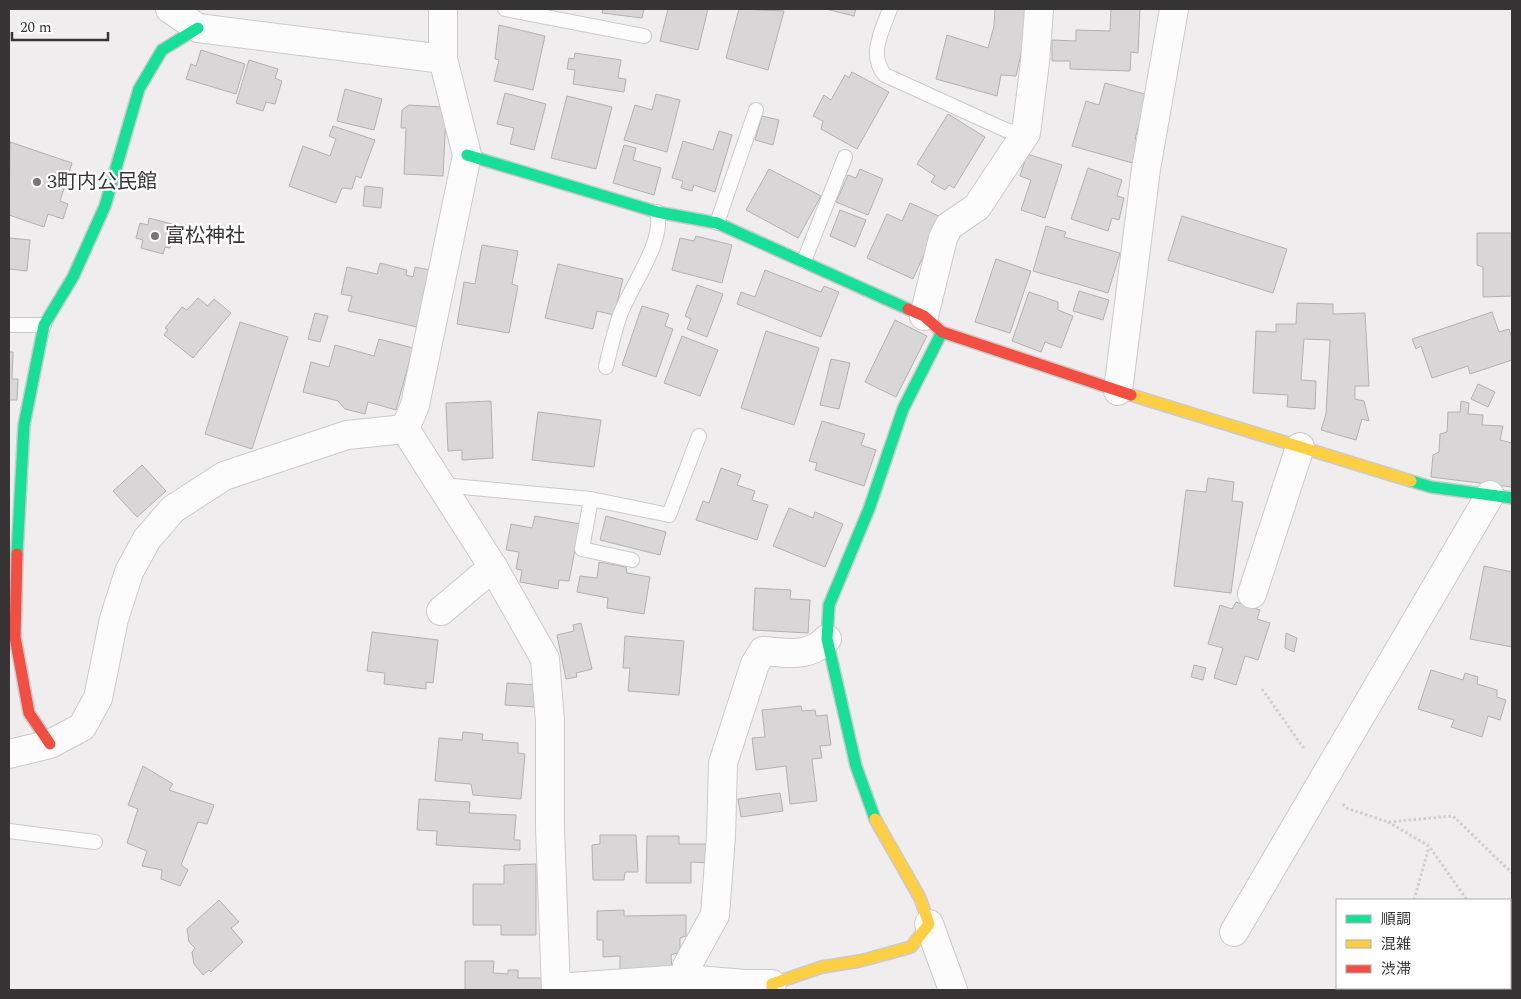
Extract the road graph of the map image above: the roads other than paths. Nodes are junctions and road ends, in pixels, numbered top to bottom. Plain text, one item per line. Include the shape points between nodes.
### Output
1 (170, 9) edge
2 (443, 9) edge
3 (504, 9) edge
4 (890, 9) edge
5 (1039, 9) edge
6 (1174, 9) edge
7 (198, 28) junction
8 (644, 36) dead end
9 (444, 59) junction
10 (756, 110) dead end
11 (1026, 133) junction
12 (468, 155) junction
13 (845, 157) dead end
14 (657, 212) junction
15 (717, 223) junction
16 (804, 261) junction
17 (933, 324) junction
18 (9, 325) edge
19 (44, 325) junction
20 (606, 368) dead end
21 (1118, 391) junction
22 (405, 428) junction
23 (699, 436) dead end
24 (1300, 446) junction
25 (442, 484) junction
26 (1501, 496) edge
27 (591, 500) junction
28 (632, 560) dead end
29 (493, 567) junction
30 (1252, 594) dead end
31 (441, 611) dead end
32 (12, 631) edge
33 (827, 639) junction
34 (50, 744) junction
35 (9, 754) edge
36 (9, 831) edge
37 (95, 842) dead end
38 (929, 924) junction
39 (1234, 932) dead end
40 (684, 979) junction
41 (772, 987) edge
42 (556, 989) edge
43 (953, 990) edge

1 - 7 street
2 - 9 street
3 - 8 lane
4 - 11 lane via 876,59 885,75 1008,131
5 - 11 street
6 - 21 street via 1146,169
7 - 9 street
7 - 19 street via 162,50 139,89 105,206 73,277
9 - 12 street
10 - 15 lane
11 - 17 street via 977,207 949,226 943,238
12 - 14 street
12 - 22 street via 415,405
13 - 16 lane
14 - 15 street
14 - 20 lane via 659,220 649,257 620,314
15 - 16 street
16 - 17 street
17 - 21 street
17 - 33 street via 869,509 829,605
18 - 19 lane
19 - 32 street via 24,425 17,530 18,593
21 - 24 street
22 - 25 street
22 - 34 street via 347,436 224,476 173,509 147,539 129,572 114,619 98,698 82,727
23 - 27 lane via 669,515
24 - 26 street via 1431,487
24 - 30 street
25 - 27 lane
25 - 29 street
26 - 39 street via 1324,777
27 - 28 lane via 582,549
29 - 31 street
29 - 42 street via 545,659 550,721
32 - 34 street via 29,713
33 - 38 street via 869,808 920,898
33 - 40 street via 817,650 794,653 763,651 755,664 723,763 715,915 687,966
34 - 35 street
36 - 37 lane
38 - 41 street via 911,947 822,967
38 - 43 street
40 - 41 street
40 - 42 street

